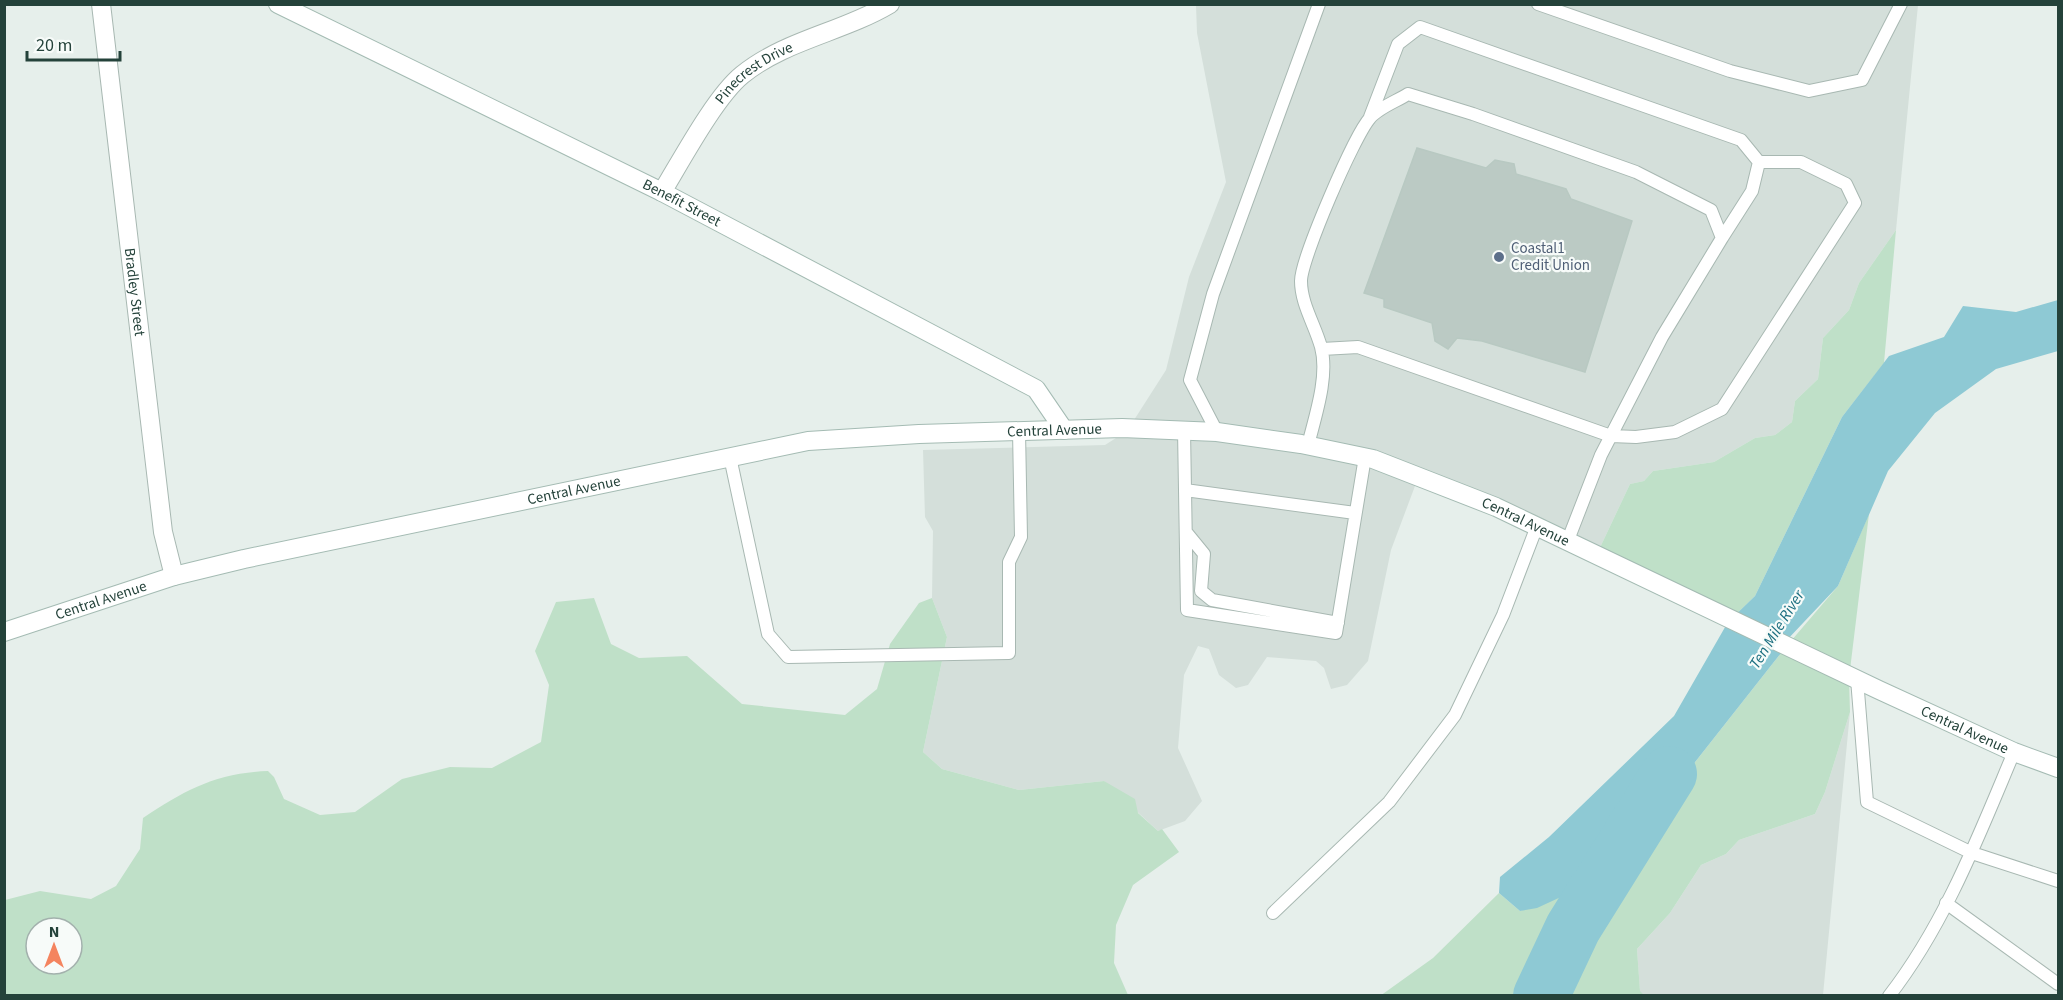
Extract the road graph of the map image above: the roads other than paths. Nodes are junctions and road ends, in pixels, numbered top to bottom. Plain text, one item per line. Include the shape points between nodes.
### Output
1 (101, 4) edge
2 (278, 4) edge
3 (890, 4) edge
4 (1319, 4) edge
5 (1538, 4) edge
6 (1901, 4) edge
7 (1370, 117) junction
8 (1759, 162) junction
9 (662, 192) junction
10 (1722, 238) junction
11 (1322, 349) junction
12 (1064, 430) junction
13 (1184, 430) junction
14 (1019, 431) junction
15 (1217, 432) junction
16 (1611, 436) junction
17 (1308, 445) junction
18 (730, 457) junction
19 (1365, 457) junction
20 (1185, 490) junction
21 (1355, 513) junction
22 (1537, 526) junction
23 (1186, 532) junction
24 (1568, 540) junction
25 (174, 576) junction
26 (1338, 622) junction
27 (4, 632) edge
28 (1857, 679) junction
29 (2014, 752) junction
30 (2058, 768) edge
31 (1972, 853) junction
32 (2058, 881) edge
33 (1946, 903) junction
34 (1273, 913) dead end
35 (2058, 984) edge
36 (1889, 996) edge

1 - 25 main road, Bradley Street via 161,521
2 - 9 main road, Benefit Street
3 - 9 main road, Pinecrest Drive via 782,50 740,76
4 - 15 lane via 1213,294 1190,380
5 - 6 lane via 1730,71 1809,91 1862,80
7 - 8 lane via 1398,44 1420,27 1741,140
7 - 10 lane via 1408,94 1473,114 1636,172 1711,210
7 - 11 lane via 1346,161 1301,281 1305,305
8 - 10 lane via 1752,191
8 - 16 lane via 1801,162 1846,184 1854,203 1722,409 1675,432
9 - 12 main road, Benefit Street via 1036,389
10 - 16 lane via 1662,337
11 - 16 lane via 1358,347
11 - 17 lane via 1321,392
12 - 13 main road, Central Avenue
12 - 14 main road, Central Avenue
13 - 15 main road, Central Avenue
13 - 20 lane
14 - 18 main road, Central Avenue via 808,441
14 - 18 lane via 1021,537 1009,562 1009,653 788,657 768,634
15 - 17 main road, Central Avenue
16 - 24 lane
17 - 19 main road, Central Avenue
18 - 25 main road, Central Avenue via 306,544
19 - 21 lane
19 - 22 main road, Central Avenue
20 - 21 lane
20 - 23 lane
21 - 26 lane
22 - 24 main road, Central Avenue
22 - 34 lane via 1503,615 1455,715 1389,802
23 - 26 lane via 1204,555 1201,591 1212,600
23 - 26 lane via 1187,610 1336,633
24 - 28 main road, Central Avenue
25 - 27 main road, Central Avenue
28 - 29 main road, Central Avenue
28 - 31 lane via 1867,802
29 - 30 main road, Central Avenue
29 - 31 lane
31 - 32 lane
31 - 33 lane
33 - 35 lane
33 - 36 lane via 1914,964

